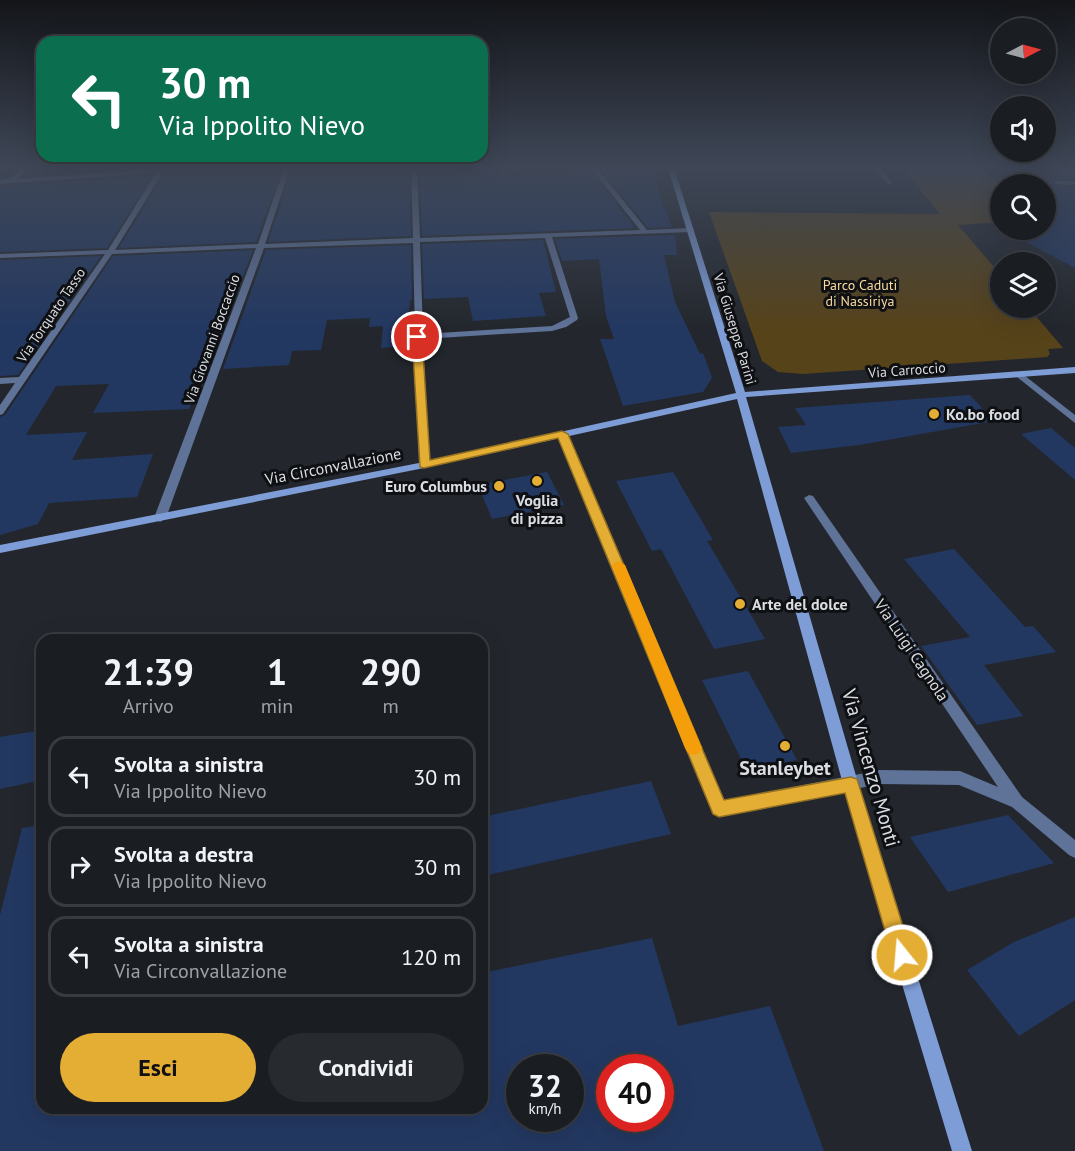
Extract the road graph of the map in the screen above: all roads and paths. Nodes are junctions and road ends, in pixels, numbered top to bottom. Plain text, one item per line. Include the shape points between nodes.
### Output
1 (129, 222) edge
2 (269, 222) edge
3 (416, 222) edge
4 (637, 222) edge
5 (688, 222) edge
6 (644, 230) junction
7 (691, 230) junction
8 (548, 235) junction
9 (417, 240) junction
10 (261, 246) junction
11 (110, 252) junction
12 (0, 256) edge
13 (417, 337) junction
14 (1075, 370) edge
15 (1020, 375) junction
16 (22, 380) junction
17 (0, 381) edge
18 (741, 395) junction
19 (0, 412) edge
20 (1075, 420) edge
21 (562, 434) junction
22 (424, 465) junction
23 (809, 498) dead end
24 (160, 518) junction
25 (0, 549) edge
26 (851, 784) junction
27 (1017, 802) junction
28 (1075, 850) edge
29 (962, 1151) edge

1 - 11 street, Via Torquato Tasso
2 - 10 street, Via Giovanni Boccaccio
3 - 9 street
4 - 6 street
5 - 7 street, Via Giuseppe Parini
6 - 7 street
6 - 8 street
7 - 18 street, Via Giuseppe Parini
8 - 9 street
8 - 13 street via 574,318 552,328
9 - 10 street
9 - 13 street
10 - 11 street
10 - 24 street, Via Giovanni Boccaccio
11 - 12 street
11 - 16 street, Via Torquato Tasso
13 - 22 street
14 - 15 street, Via Carroccio
15 - 18 street, Via Carroccio
15 - 20 street
16 - 17 street
16 - 19 street, Via Torquato Tasso
18 - 21 street, Via Circonvallazione
18 - 26 street, Via Vincenzo Monti
21 - 22 street, Via Circonvallazione
21 - 26 street, Via Luigi Cagnola via 719,809
22 - 24 street, Via Circonvallazione
23 - 27 street, Via Luigi Cagnola
24 - 25 street, Via Circonvallazione
26 - 27 street, Via Luigi Cagnola via 880,777 960,778
26 - 29 street, Via Vincenzo Monti
27 - 28 street, Via Luigi Cagnola

